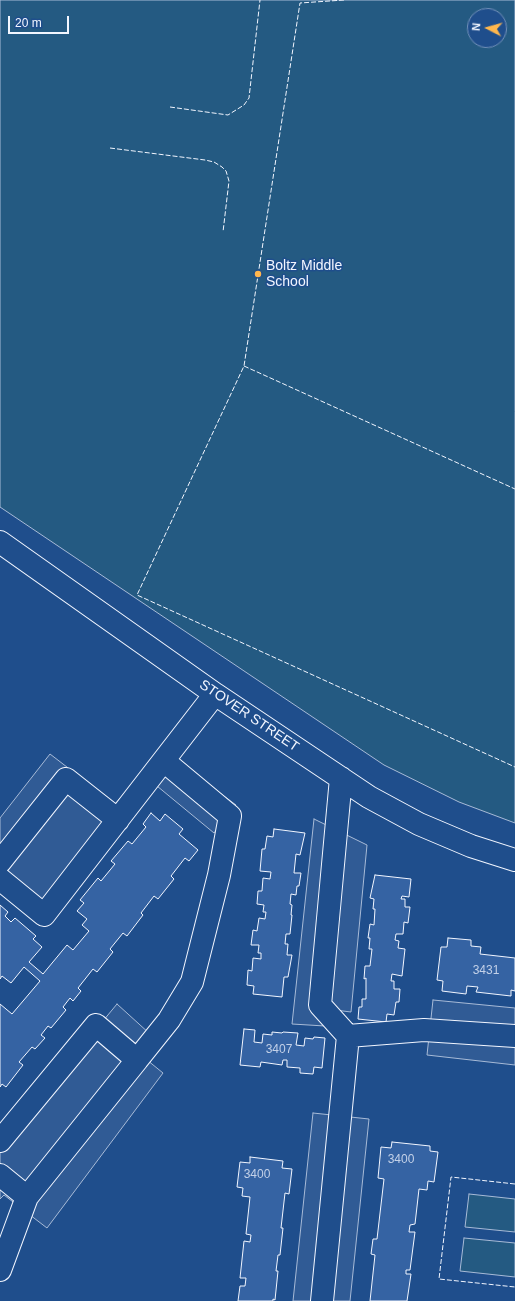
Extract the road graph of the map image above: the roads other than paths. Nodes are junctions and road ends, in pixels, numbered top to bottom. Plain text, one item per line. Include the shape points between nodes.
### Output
1 (0, 542) edge
2 (215, 694) junction
3 (164, 761) junction
4 (341, 778) junction
5 (118, 820) junction
6 (515, 860) edge
7 (0, 862) edge
8 (0, 879) edge
9 (348, 1036) junction
10 (515, 1036) edge
11 (137, 1060) junction
12 (0, 1141) edge
13 (0, 1175) edge
14 (27, 1197) junction
15 (0, 1270) edge
16 (322, 1301) edge

1 - 2 street, STOVER STREET
2 - 3 street
2 - 4 street, STOVER STREET
3 - 5 street
3 - 11 street via 230,816 219,875 192,982 169,1020
4 - 6 street, STOVER STREET via 369,797 419,824 471,846
4 - 9 street via 320,1005
5 - 7 street via 66,779
5 - 8 street via 44,915
9 - 10 street via 424,1030
9 - 16 street
11 - 12 street via 96,1025
11 - 14 street
13 - 14 street
14 - 15 street

